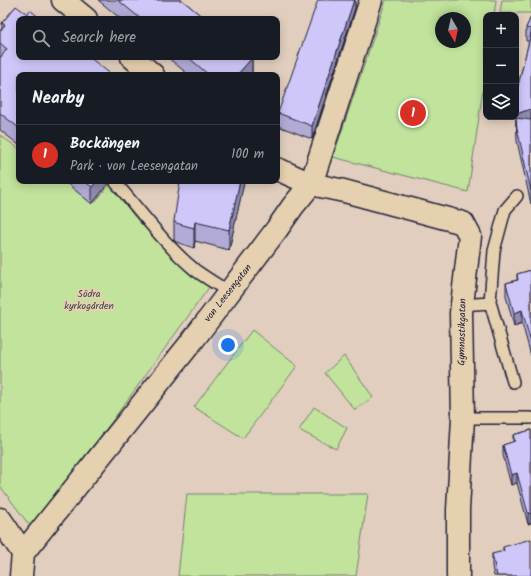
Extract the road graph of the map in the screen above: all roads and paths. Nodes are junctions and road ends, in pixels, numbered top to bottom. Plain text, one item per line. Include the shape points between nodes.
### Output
1 (64, 0) edge
2 (371, 0) edge
3 (83, 16) edge
4 (136, 60) edge
5 (150, 72) edge
6 (280, 170) edge
7 (117, 184) edge
8 (311, 184) junction
9 (516, 196) dead end
10 (229, 292) junction
11 (490, 303) junction
12 (461, 305) junction
13 (513, 382) dead end
14 (463, 418) junction
15 (531, 418) edge
16 (0, 519) edge
17 (23, 553) junction
18 (21, 576) edge
19 (458, 576) edge

1 - 3 street
2 - 8 street, von Leesengatan
4 - 5 street
6 - 8 street, Gymnastikgatan
7 - 10 lane via 172,249 196,271
8 - 10 street, von Leesengatan
8 - 12 street, Gymnastikgatan via 463,223 470,236
9 - 11 lane via 505,210 494,251
10 - 17 street, von Leesengatan
11 - 12 lane
11 - 13 lane
12 - 14 street, Gymnastikgatan
14 - 15 lane
14 - 19 street, Gymnastikgatan via 458,510
16 - 17 street
17 - 18 street

